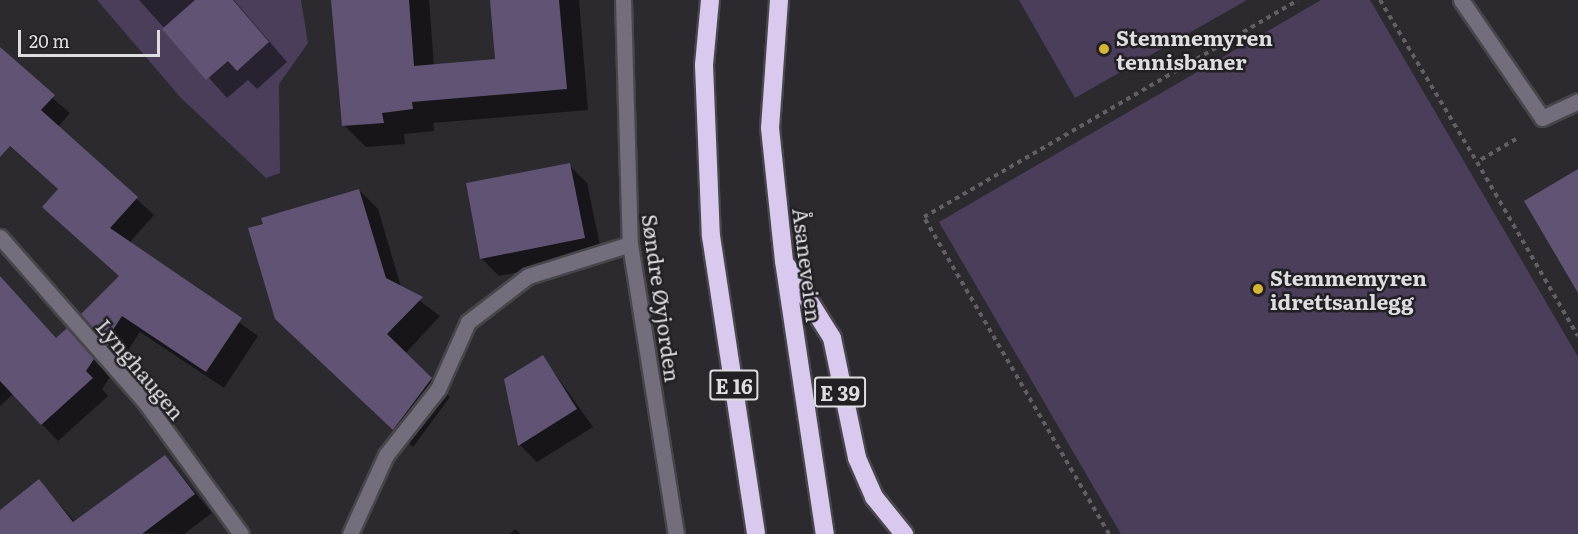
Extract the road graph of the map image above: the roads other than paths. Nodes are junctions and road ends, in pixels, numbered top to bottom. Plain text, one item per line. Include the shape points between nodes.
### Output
1 (623, 0) edge
2 (710, 0) edge
3 (779, 0) edge
4 (1461, 0) edge
5 (1578, 101) edge
6 (0, 237) edge
7 (630, 243) junction
8 (784, 261) junction
9 (676, 531) edge
10 (899, 531) edge
11 (241, 534) edge
12 (350, 534) edge
13 (756, 534) edge
14 (825, 534) edge

1 - 7 street, Søndre Øyjorden
2 - 13 highway, E 16 via 704,65 711,236
3 - 8 highway, Åsaneveien via 770,128
4 - 5 street via 1542,118
6 - 11 street, Lynghaugen via 145,402
7 - 9 street, Søndre Øyjorden
7 - 12 street via 528,276 468,322 438,390 386,454
8 - 10 highway, E 39 via 832,338 857,459
8 - 14 highway, Åsaneveien

